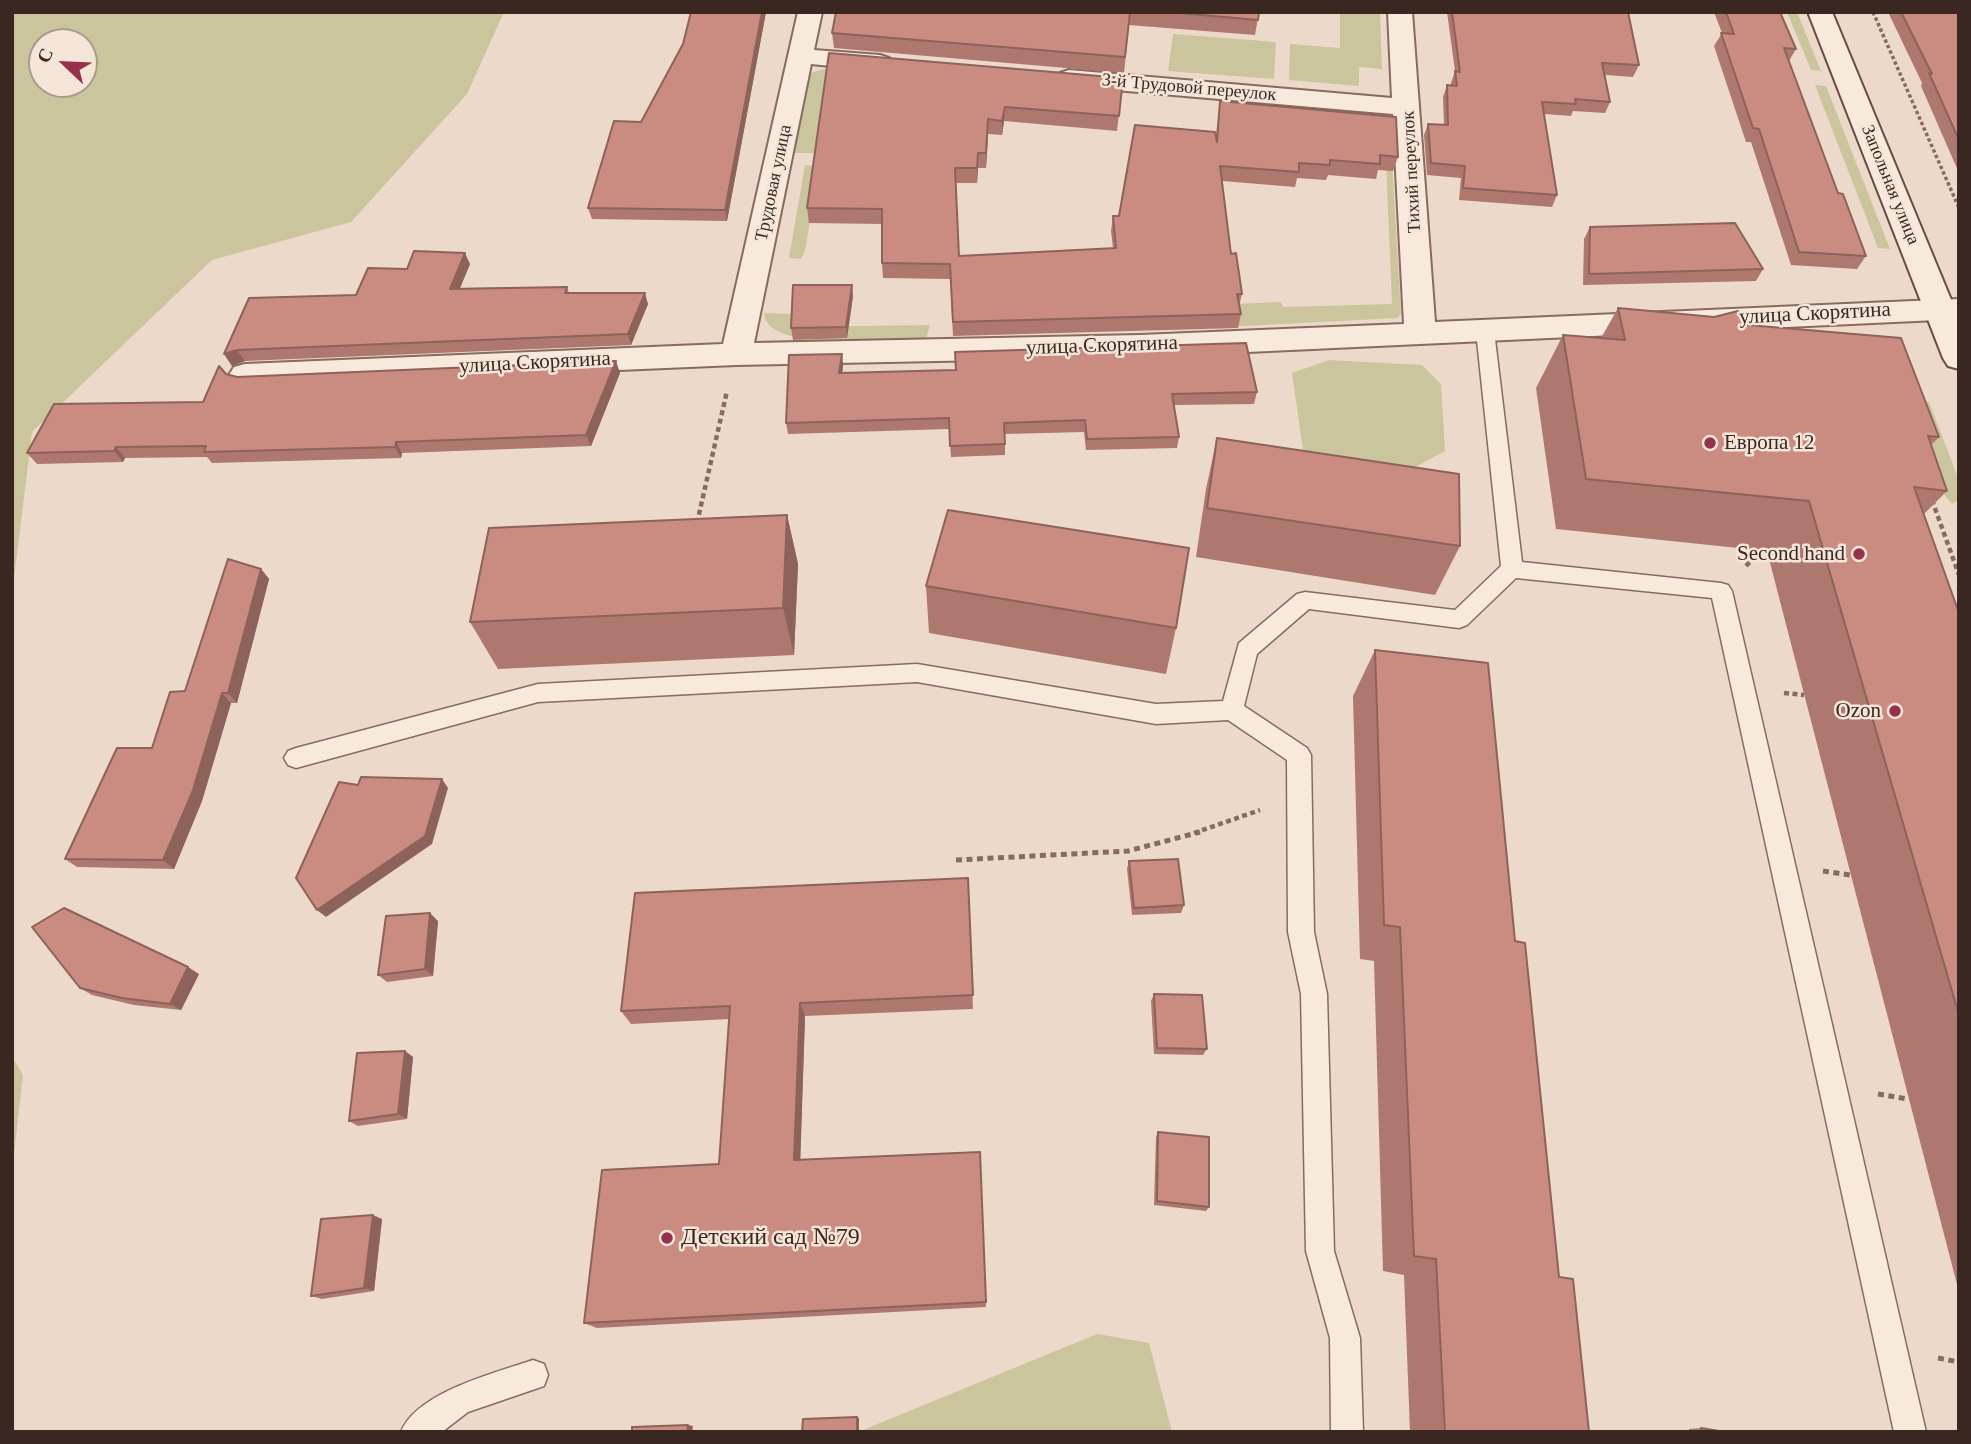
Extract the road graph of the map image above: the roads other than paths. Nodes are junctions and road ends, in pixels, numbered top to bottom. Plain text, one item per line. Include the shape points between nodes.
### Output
1 (810, 12) edge
2 (1400, 12) edge
3 (1820, 12) edge
4 (802, 56) junction
5 (899, 64) edge
6 (1051, 77) edge
7 (1408, 107) junction
8 (1949, 309) edge
9 (1485, 331) junction
10 (1420, 332) junction
11 (736, 354) junction
12 (1959, 358) edge
13 (245, 375) edge
14 (1512, 569) junction
15 (1232, 710) junction
16 (296, 758) dead end
17 (533, 1375) dead end
18 (416, 1432) edge
19 (1347, 1432) edge
20 (1910, 1432) edge

1 - 4 street, Трудовая улица
2 - 7 street, Тихий переулок
3 - 8 street, Запольная улица
4 - 5 street
4 - 11 street, Трудовая улица
6 - 7 street, 3-й Трудовой переулок
7 - 10 street, Тихий переулок
8 - 9 street, улица Скорятина
8 - 12 street, Запольная улица
9 - 10 street, улица Скорятина
9 - 14 lane
10 - 11 street, улица Скорятина via 1140,346
11 - 13 street, улица Скорятина
14 - 15 lane via 1459,619 1305,600 1247,649
14 - 20 lane via 1721,591
15 - 16 lane via 1156,714 917,673 538,693
15 - 19 lane via 1299,755 1301,932 1314,994 1320,1251 1345,1338
17 - 18 lane via 459,1400

